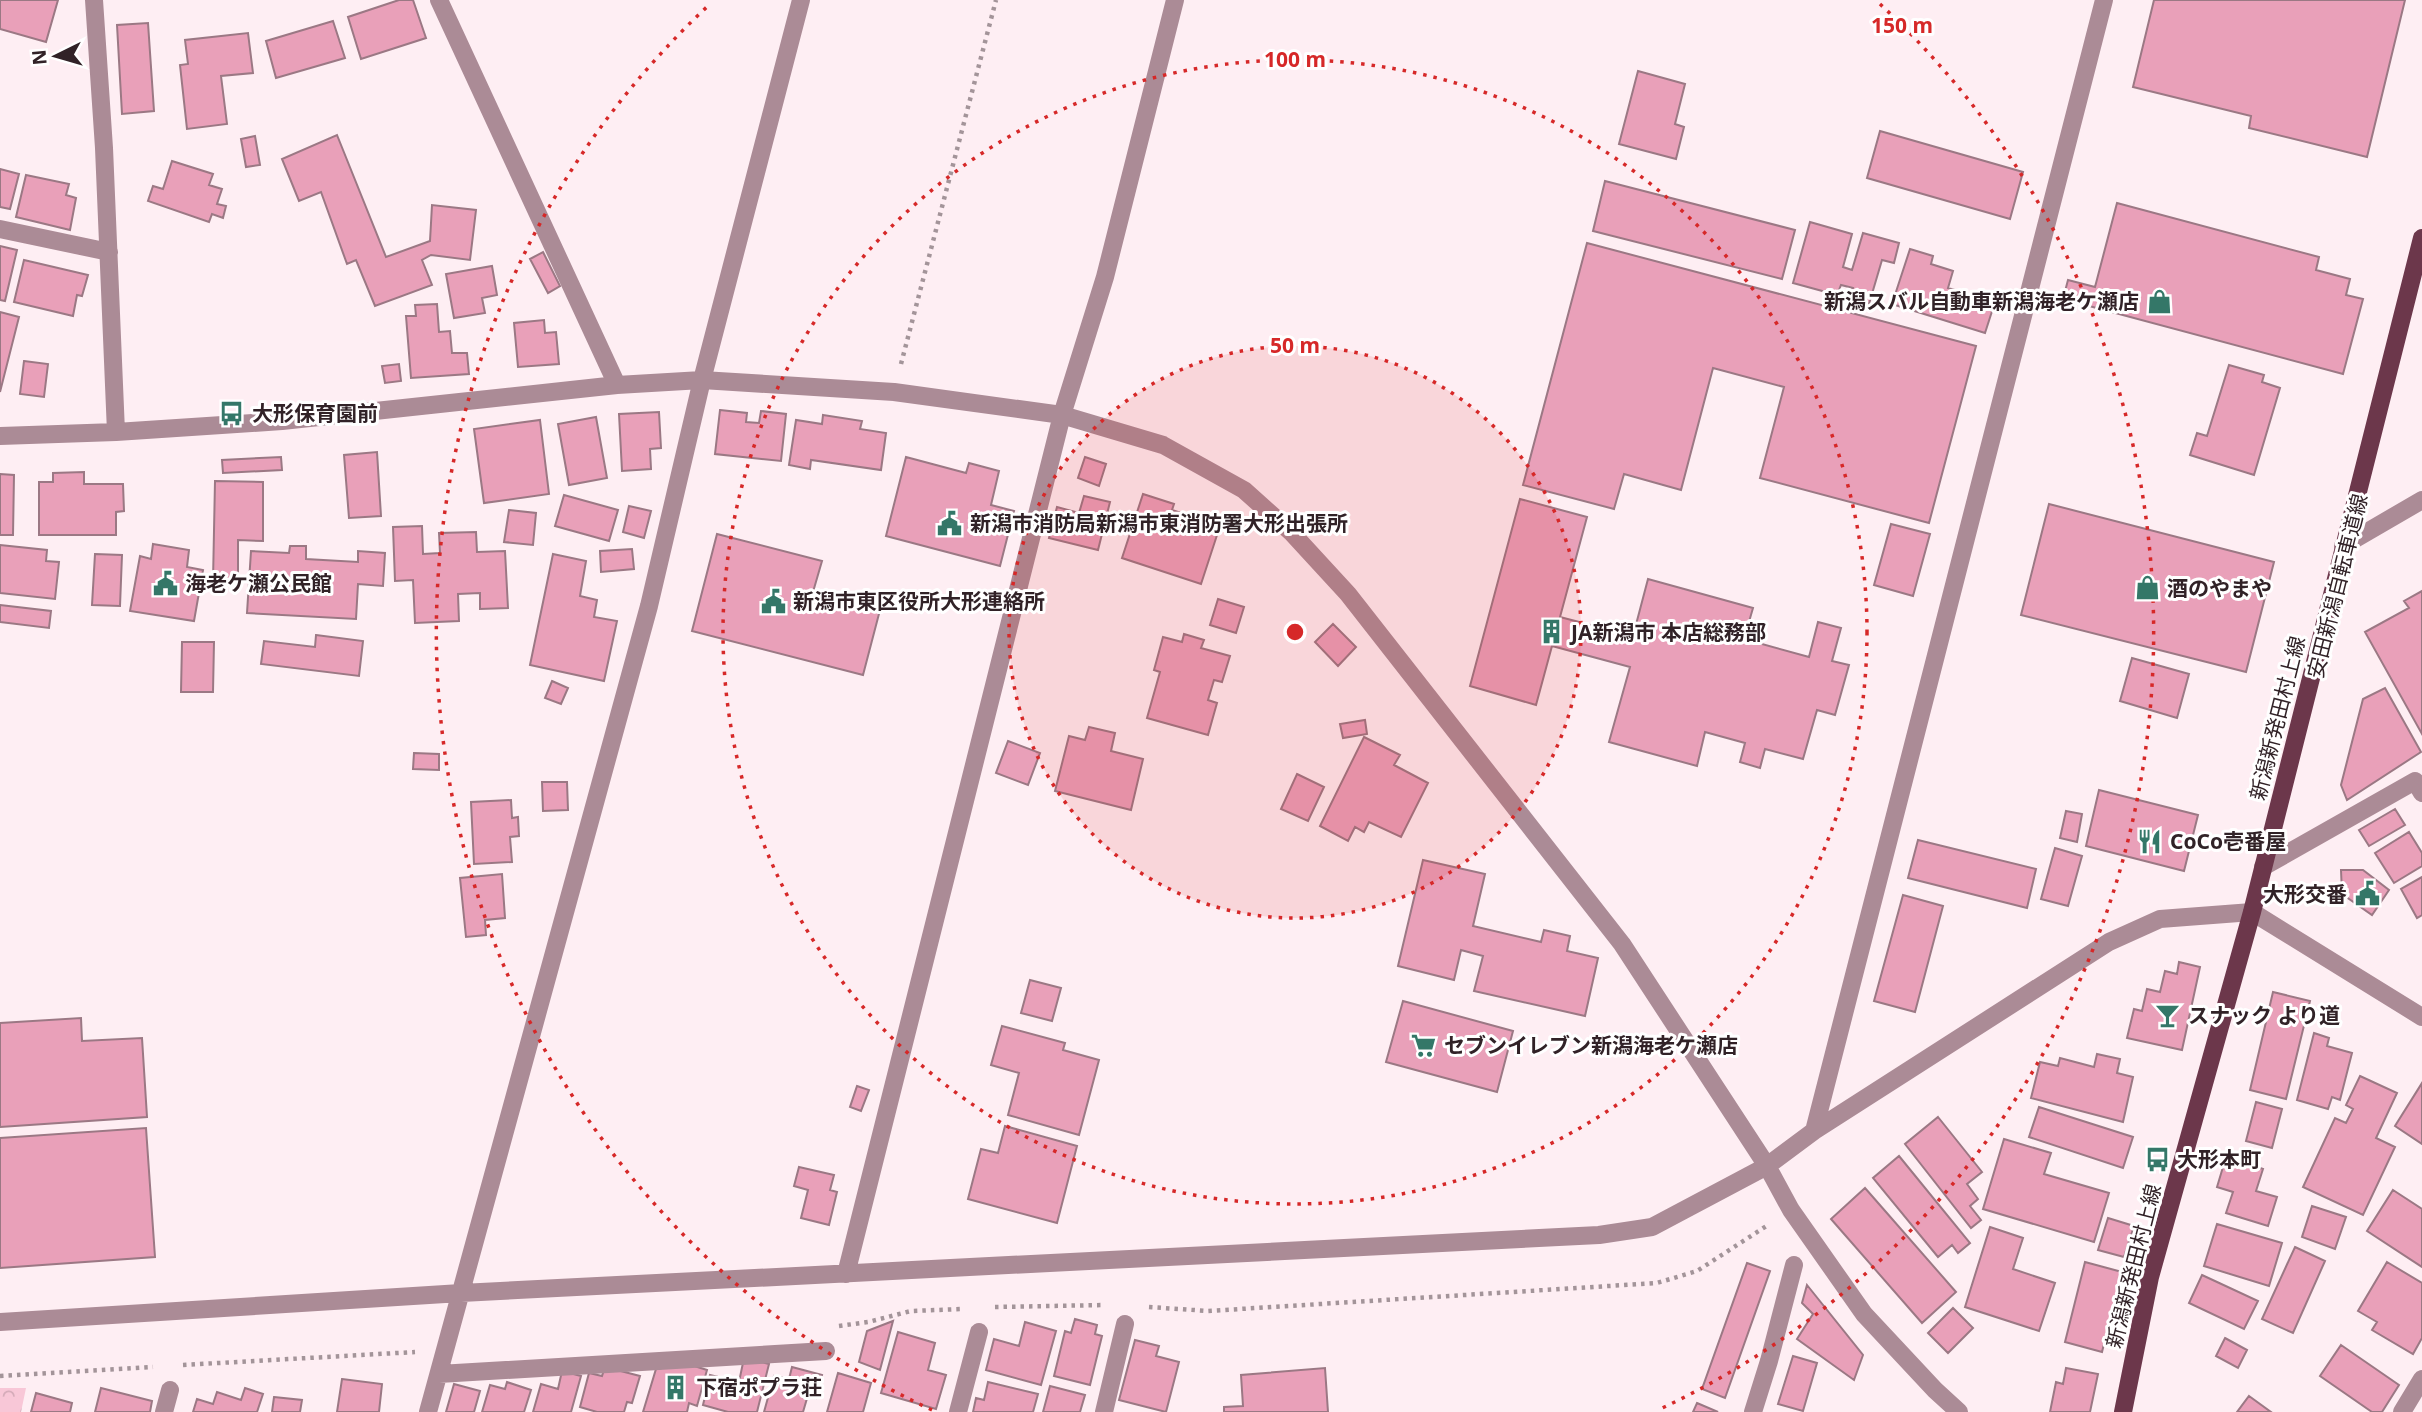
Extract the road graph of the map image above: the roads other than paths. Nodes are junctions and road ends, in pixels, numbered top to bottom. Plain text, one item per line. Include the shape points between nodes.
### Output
1 (94, 0) edge
2 (439, 0) edge
3 (801, 0) edge
4 (1175, 0) edge
5 (2104, 0) edge
6 (0, 229) edge
7 (2422, 238) edge
8 (109, 252) junction
9 (702, 380) junction
10 (617, 385) junction
11 (1062, 415) junction
12 (116, 432) junction
13 (0, 436) edge
14 (2422, 500) edge
15 (2343, 546) junction
16 (2422, 793) edge
17 (2263, 867) junction
18 (2252, 912) junction
19 (2422, 1017) edge
20 (1814, 1130) junction
21 (1767, 1166) junction
22 (1794, 1265) dead end
23 (846, 1274) junction
24 (461, 1293) junction
25 (0, 1322) edge
26 (1125, 1324) dead end
27 (979, 1332) dead end
28 (826, 1351) dead end
29 (439, 1374) junction
30 (2422, 1379) edge
31 (170, 1390) dead end
32 (164, 1412) edge
33 (428, 1412) edge
34 (958, 1412) edge
35 (1104, 1412) edge
36 (1754, 1412) edge
37 (1959, 1412) edge
38 (2123, 1412) edge
39 (2402, 1412) edge

1 - 8 street
2 - 10 street
3 - 9 street
4 - 11 street via 1105,277
5 - 20 street
6 - 8 street
7 - 15 main road, 新潟新発田村上線
8 - 12 street
9 - 10 street
9 - 11 street via 894,392
9 - 24 street via 649,606
10 - 12 street via 282,421
11 - 21 street via 1163,445 1244,490 1292,532 1349,594 1622,944
11 - 23 street
12 - 13 street
14 - 15 street
15 - 17 main road, 新潟新発田村上線
16 - 17 street via 2415,780
17 - 18 main road, 新潟新発田村上線
18 - 19 street
18 - 20 street via 2160,919 2109,942
18 - 38 main road, 新潟新発田村上線 via 2150,1277
20 - 21 street
21 - 23 street via 1652,1227 1599,1235
21 - 37 street via 1791,1210 1864,1314
22 - 36 street
23 - 24 street
24 - 25 street
24 - 29 street
26 - 35 street
27 - 34 street
28 - 29 street
29 - 33 street
30 - 39 street
31 - 32 street

